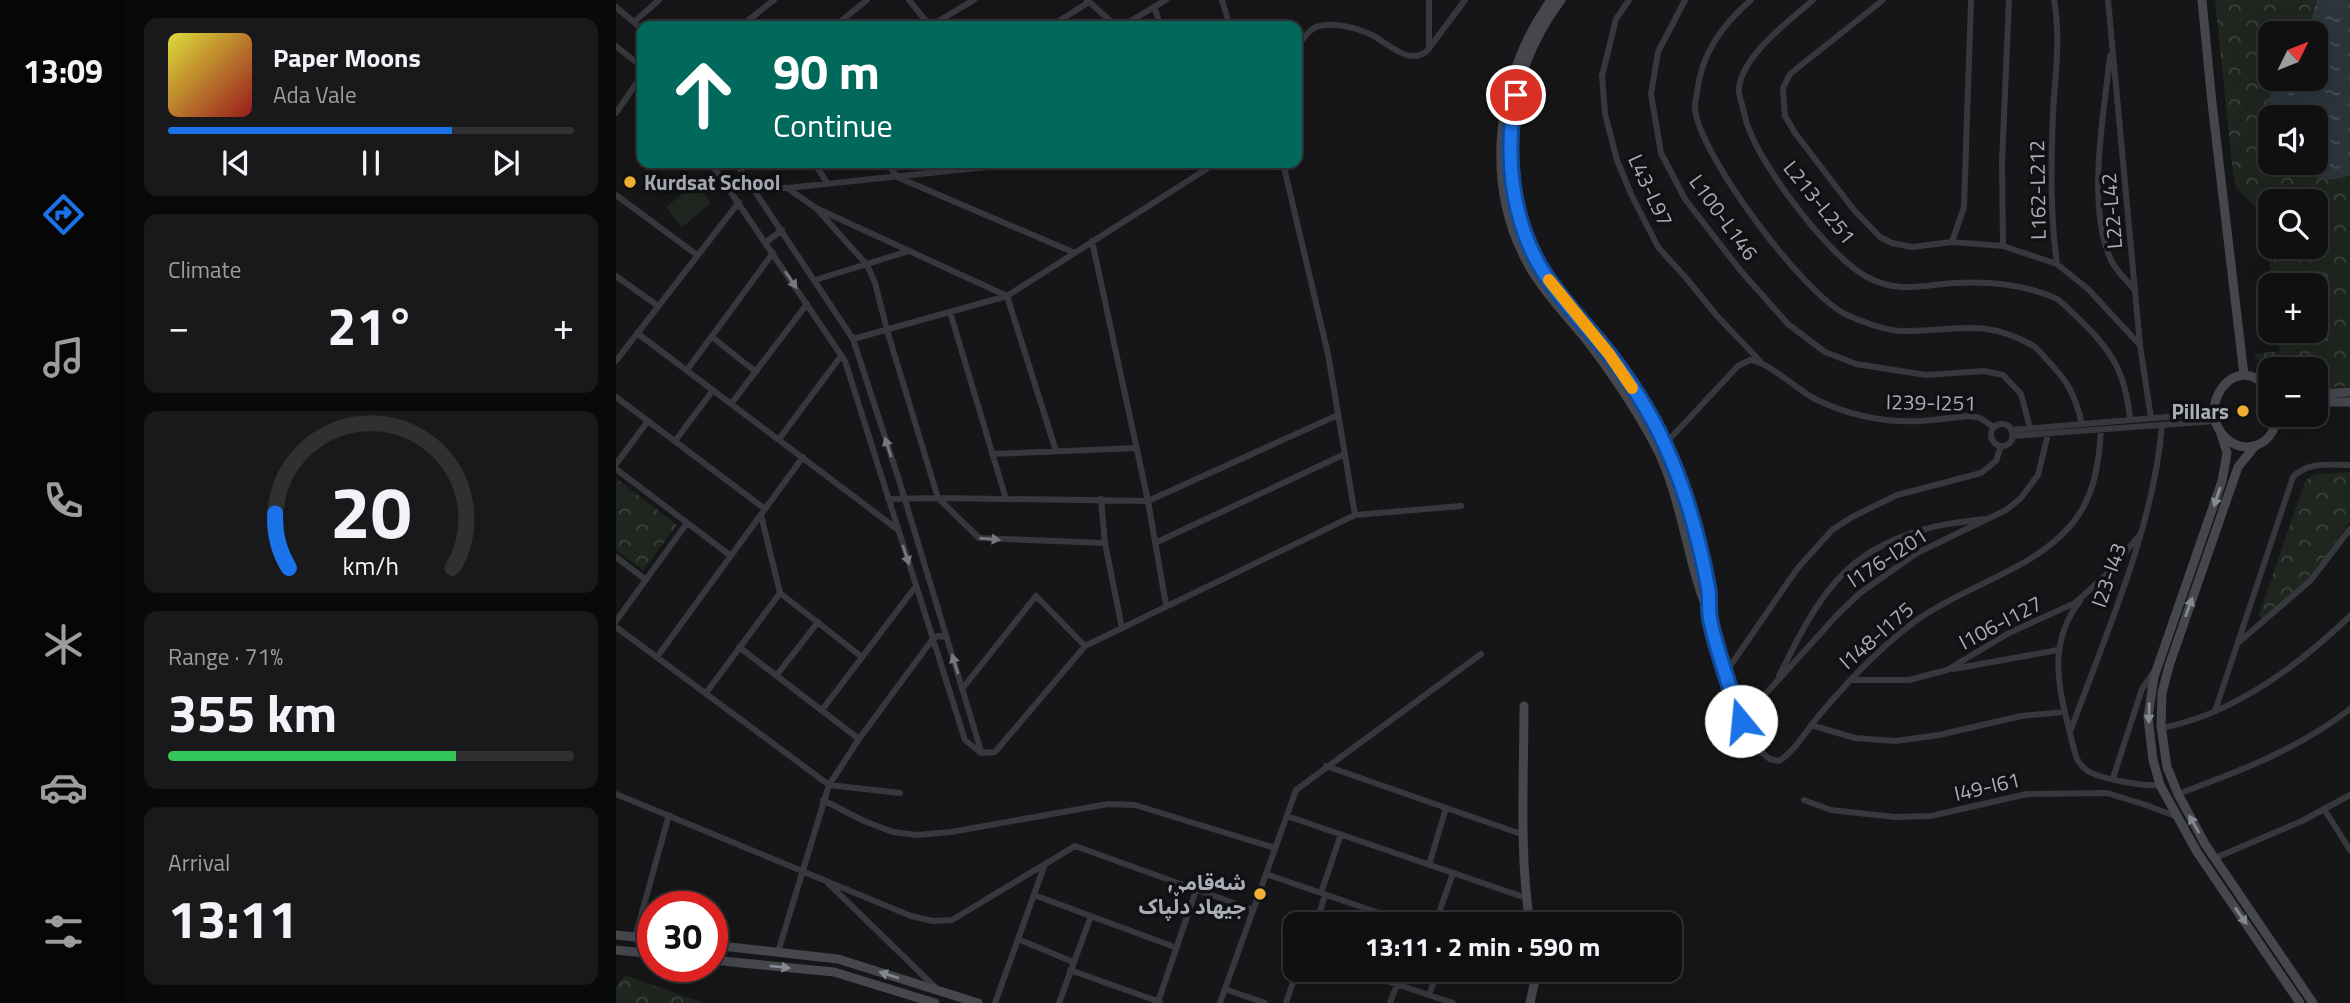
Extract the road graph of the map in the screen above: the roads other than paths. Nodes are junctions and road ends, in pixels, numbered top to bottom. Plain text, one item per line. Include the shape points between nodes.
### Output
1 (659, 0) edge
2 (774, 0) edge
3 (867, 0) edge
4 (909, 0) edge
5 (974, 0) edge
6 (1166, 0) edge
7 (1222, 0) edge
8 (1429, 0) edge
9 (1465, 0) edge
10 (1551, 0) edge
11 (1562, 0) edge
12 (1629, 0) edge
13 (1685, 0) edge
14 (1751, 0) edge
15 (1813, 0) edge
16 (1883, 0) edge
17 (1971, 0) edge
18 (2009, 0) edge
19 (2054, 0) edge
20 (2108, 0) edge
21 (2202, 0) edge
22 (1088, 1) edge
23 (616, 7) edge
24 (1154, 7) junction
25 (635, 21) junction
26 (747, 21) edge
27 (841, 21) edge
28 (926, 21) edge
29 (938, 21) edge
30 (1058, 21) edge
31 (1110, 21) edge
32 (1130, 21) edge
33 (1159, 21) edge
34 (1228, 21) edge
35 (637, 23) edge
36 (1302, 41) edge
37 (2112, 41) junction
38 (616, 46) edge
39 (1429, 49) junction
40 (637, 63) edge
41 (637, 82) edge
42 (616, 113) edge
43 (715, 168) edge
44 (739, 168) edge
45 (817, 168) edge
46 (891, 168) edge
47 (979, 168) edge
48 (1203, 168) edge
49 (1284, 168) edge
50 (897, 177) junction
51 (828, 184) junction
52 (752, 187) junction
53 (787, 188) junction
54 (616, 195) edge
55 (739, 202) junction
56 (816, 208) junction
57 (782, 230) junction
58 (766, 242) junction
59 (1092, 242) junction
60 (1952, 242) junction
61 (2003, 246) junction
62 (908, 251) junction
63 (773, 253) junction
64 (1075, 253) junction
65 (697, 255) junction
66 (2057, 264) junction
67 (867, 265) junction
68 (616, 276) edge
69 (815, 280) junction
70 (2136, 291) junction
71 (1007, 296) junction
72 (807, 304) junction
73 (658, 306) junction
74 (950, 312) junction
75 (887, 330) junction
76 (637, 333) junction
77 (712, 337) junction
78 (853, 339) junction
79 (2140, 345) junction
80 (841, 356) junction
81 (616, 360) edge
82 (1761, 362) junction
83 (687, 370) junction
84 (756, 372) junction
85 (2245, 375) junction
86 (2258, 379) edge
87 (713, 390) junction
88 (2350, 392) edge
89 (2328, 393) edge
90 (616, 397) edge
91 (2328, 402) edge
92 (2350, 402) edge
93 (732, 404) junction
94 (1338, 415) junction
95 (2215, 417) junction
96 (2151, 418) junction
97 (2130, 420) junction
98 (648, 421) junction
99 (2082, 424) junction
100 (2162, 425) junction
101 (1994, 427) junction
102 (2272, 427) edge
103 (2031, 428) junction
104 (2101, 430) junction
105 (2220, 431) junction
106 (2012, 433) junction
107 (2048, 434) junction
108 (779, 439) junction
109 (674, 441) junction
110 (1661, 446) junction
111 (2001, 446) junction
112 (2255, 446) junction
113 (1137, 448) junction
114 (1056, 452) junction
115 (992, 454) junction
116 (1345, 454) junction
117 (803, 457) junction
118 (2350, 465) edge
119 (616, 467) edge
120 (904, 498) junction
121 (938, 498) junction
122 (888, 499) junction
123 (1006, 499) junction
124 (1101, 499) junction
125 (1148, 501) junction
126 (1461, 506) dead end
127 (763, 512) junction
128 (1355, 516) junction
129 (1990, 518) junction
130 (687, 523) junction
131 (897, 529) junction
132 (2350, 529) edge
133 (2139, 536) junction
134 (1105, 543) junction
135 (1155, 543) junction
136 (731, 556) junction
137 (616, 557) edge
138 (646, 580) junction
139 (916, 586) junction
140 (780, 593) junction
141 (2083, 597) junction
142 (1166, 605) junction
143 (1710, 617) joint
144 (2350, 617) edge
145 (616, 621) edge
146 (818, 622) junction
147 (616, 626) edge
148 (1122, 628) junction
149 (947, 637) junction
150 (932, 640) junction
151 (2238, 643) junction
152 (1085, 646) junction
153 (738, 647) junction
154 (2058, 650) junction
155 (1481, 654) dead end
156 (657, 657) junction
157 (862, 657) junction
158 (2157, 667) junction
159 (1947, 670) junction
160 (1726, 671) junction
161 (776, 676) junction
162 (1851, 680) junction
163 (1775, 685) junction
164 (962, 689) junction
165 (706, 693) junction
166 (1524, 706) dead end
167 (2350, 709) edge
168 (822, 710) junction
169 (2215, 711) junction
170 (2065, 712) junction
171 (1741, 721) junction
172 (1811, 725) junction
173 (2161, 728) junction
174 (2070, 732) junction
175 (859, 739) junction
176 (981, 753) junction
177 (1326, 766) junction
178 (2113, 778) junction
179 (2172, 781) junction
180 (829, 785) junction
181 (2160, 785) junction
182 (900, 793) dead end
183 (616, 794) edge
184 (2178, 794) junction
185 (2350, 795) edge
186 (823, 800) junction
187 (1804, 800) dead end
188 (1446, 808) junction
189 (2324, 809) junction
190 (669, 816) junction
191 (1287, 816) junction
192 (2175, 816) junction
193 (1341, 834) junction
194 (1524, 835) junction
195 (1275, 848) junction
196 (2350, 850) edge
197 (2215, 858) junction
198 (1045, 864) junction
199 (1429, 864) junction
200 (803, 872) junction
201 (1453, 873) junction
202 (1266, 874) junction
203 (825, 880) junction
204 (1196, 890) junction
205 (1323, 894) junction
206 (1034, 895) junction
207 (1526, 898) junction
208 (1253, 910) junction
209 (1319, 912) edge
210 (1376, 912) edge
211 (1439, 912) edge
212 (1528, 912) edge
213 (1091, 916) junction
214 (616, 935) edge
215 (635, 937) joint
216 (1018, 939) junction
217 (728, 947) edge
218 (1177, 948) junction
219 (616, 950) edge
220 (637, 952) edge
221 (778, 952) junction
222 (838, 959) junction
223 (728, 962) edge
224 (1073, 962) junction
225 (1070, 970) junction
226 (834, 972) junction
227 (1293, 982) edge
228 (1391, 982) edge
229 (1434, 982) edge
230 (1534, 982) edge
231 (1397, 984) junction
232 (1225, 989) junction
233 (940, 991) junction
234 (1429, 995) junction
235 (1160, 1002) edge
236 (934, 1003) edge
237 (978, 1003) edge
238 (995, 1003) edge
239 (1059, 1003) edge
240 (1220, 1003) edge
241 (1265, 1003) edge
242 (1286, 1003) edge
243 (1390, 1003) edge
244 (1453, 1003) edge
245 (1530, 1003) edge
246 (2300, 1003) edge
247 (2313, 1003) edge

1 - 25 street
2 - 26 street
3 - 27 street
4 - 28 street
5 - 29 street
6 - 24 street
7 - 34 street
8 - 39 street
9 - 39 street
10 - 110 street via 1522,47 1508,88 1501,150 1506,203 1515,235 1546,292
11 - 110 street via 1532,47 1516,95 1510,144 1518,210 1542,269 1619,368
12 - 82 street, L43-L97 via 1616,19 1602,76 1605,114 1617,160 1658,247
13 - 103 street, L100-L146 via 1658,52 1651,94 1661,153 1685,199 1740,270 1788,324 1825,352 1856,364 1926,375 1984,371 2003,375 2021,394
14 - 99 street via 1714,40 1699,76 1695,109 1719,170 1797,273 1846,315 1889,329 1978,327 2004,331 2035,347 2065,378
15 - 97 street, L213-L251 via 1751,59 1738,89 1749,131 1797,207 1838,256 1867,277 1893,287 2002,284 2057,299 2097,336 2120,369
16 - 60 street via 1790,74 1783,88 1785,117 1854,210 1880,237 1912,247
17 - 60 street via 1964,207
18 - 61 street
19 - 66 street, L162-L212 via 2059,24 2052,230
20 - 37 street, L22-L42
21 - 85 street
22 - 30 street
22 - 31 street
23 - 25 street
24 - 32 street
24 - 33 street
25 - 35 street
36 - 39 street via 1321,25 1360,31 1412,57
37 - 70 street, L22-L42
37 - 70 street via 2099,186 2101,228 2112,262
38 - 40 street
41 - 42 street
43 - 55 street
44 - 52 street
45 - 51 street
46 - 50 street
47 - 50 street
48 - 59 street
49 - 94 street
50 - 51 street
50 - 64 street
51 - 53 street
52 - 53 street
52 - 57 street
53 - 56 street
54 - 65 street
55 - 58 street
55 - 65 street
56 - 62 street
56 - 67 street
57 - 58 street
57 - 69 street
58 - 63 street
59 - 64 street
59 - 113 street
60 - 61 street
61 - 66 street
62 - 67 street
62 - 71 street
63 -> 72 street
63 - 77 street
64 - 71 street
65 - 73 street
66 - 79 street, L162-L212 via 2088,289
67 - 69 street
67 - 75 street
68 - 73 street
69 - 78 street
70 - 79 street, L22-L42
71 - 74 street
71 - 114 street
72 - 80 street
72 - 84 street
73 - 76 street
74 - 75 street
74 - 115 street
75 - 78 street
75 - 121 street
76 - 81 street
76 - 83 street
77 - 83 street
77 - 84 street
120 -> 78 street
79 - 96 street, L22-L42
80 - 108 street
80 - 122 street
82 - 101 street, I239-I251 via 1806,394 1857,414 1903,422 1975,416
82 - 110 street via 1747,360 1738,366
83 - 87 street
84 - 93 street
85 - 86 street
85 - 95 street via 2233,377 2223,386 2215,401
87 - 93 street
87 - 109 street
88 - 89 street
90 - 98 street
91 - 92 street
93 - 108 street
94 - 116 street
94 - 125 street
95 - 96 street
95 - 100 street
95 - 105 street
96 - 97 street
97 - 99 street
98 - 109 street
98 - 119 street
99 - 103 street
100 - 104 street
100 - 133 street, I23-I43 via 2155,481
101 - 106 street via 2002,424
101 - 111 street via 1992,440
102 - 112 street
103 - 106 street
104 - 107 street
104 - 162 street, I148-I175 via 2092,490 2076,519 2055,541 2036,556 1919,619
105 - 112 street via 2234,444
105 -> 158 street via 2227,453 2222,481
106 - 107 street
106 - 111 street via 2008,444
107 - 129 street, I176-I201 via 2035,481 2013,506
108 - 117 street
109 - 127 street
110 - 143 street via 1682,487 1708,586
111 - 160 street via 1996,461 1981,472 1897,495 1832,530 1797,569
173 -> 112 street via 2162,693 2169,667 2235,472
113 - 114 street
113 - 125 street
114 - 115 street
115 - 123 street
116 - 128 street
116 - 135 street
117 - 127 street
117 - 131 street
118 - 151 street via 2309,466 2293,477
119 - 130 street
120 - 121 street
120 - 122 street
120 - 149 street
121 - 123 street
121 -> 134 street via 979,538
122 - 131 street
123 - 124 street
124 - 125 street
124 - 134 street
125 - 135 street
126 - 128 street
127 - 136 street
127 - 140 street
128 - 142 street
129 - 163 street, I176-I201 via 1917,553 1866,589
129 - 163 street via 1914,532 1852,565 1810,617
130 - 136 street
130 - 138 street
131 -> 139 street
132 - 151 street via 2311,580
133 - 141 street, I106-I127
133 - 174 street, I23-I43
134 - 148 street
135 - 142 street
136 - 156 street
137 - 138 street
138 - 145 street
139 - 150 street
139 - 157 street
140 - 146 street
140 - 153 street
141 - 154 street via 2068,617
141 - 159 street, I106-I127 via 2001,637
142 - 148 street
143 - 160 street, I148-I175
144 - 169 street via 2289,668
146 - 157 street
146 - 161 street
147 - 156 street
148 - 152 street
149 - 150 street
164 -> 149 street
150 - 175 street
150 - 176 street via 965,740
151 - 169 street
152 - 164 street via 1036,596
152 - 176 street via 995,752
153 - 161 street
153 - 165 street
154 - 159 street
154 - 170 street
155 - 177 street
156 - 165 street
157 - 168 street
158 - 178 street via 2142,689
158 -> 181 street via 2148,717
159 - 162 street, I106-I127 via 1909,680
160 - 171 street, I148-I175
161 - 168 street
162 - 172 street, I148-I175
163 - 171 street, I176-I201
164 - 176 street
165 - 180 street
166 - 194 street
167 - 184 street via 2291,748
168 - 175 street
169 - 173 street
170 - 172 street via 1895,741 1855,738
170 - 174 street
171 - 172 street, I148-I175 via 1758,749 1777,761
173 - 179 street
174 - 178 street via 2081,766
175 - 180 street
177 - 188 street
177 - 191 street via 1296,790
178 - 181 street
179 - 181 street
179 - 184 street
180 - 182 street
180 - 186 street
181 - 192 street
183 - 190 street
197 -> 184 street
185 - 189 street
186 - 195 street via 893,832 917,835 1108,804 1135,805
186 - 200 street
187 - 192 street, I49-I61 via 1859,814 1919,817 2027,794 2107,793
188 - 194 street
188 - 199 street
189 - 196 street
189 - 197 street
190 - 200 street
190 - 215 street
191 - 193 street
191 - 195 street
192 -> 246 street
193 - 199 street
193 - 205 street
194 - 207 street
195 - 202 street
197 - 247 street
198 - 203 street via 952,920 911,916
198 - 204 street via 1075,846
198 - 206 street
199 - 201 street
200 - 203 street
200 - 221 street
201 - 207 street
201 - 211 street
202 - 205 street
202 - 208 street
203 - 233 street
204 - 208 street
204 - 218 street
205 - 209 street
205 - 210 street
206 - 213 street
206 - 216 street
207 - 212 street
208 - 232 street
213 - 218 street
213 - 224 street
214 - 215 street
216 - 224 street
216 - 238 street
217 - 221 street
218 - 235 street
219 - 220 street
221 - 222 street
222 - 226 street
233 -> 222 street
223 -> 226 street
224 - 225 street
225 - 235 street
225 - 239 street
226 - 236 street
227 - 242 street
228 - 231 street
229 - 234 street
230 - 245 street
231 - 234 street
231 - 243 street
232 - 240 street
232 - 241 street
233 - 237 street
234 - 244 street

